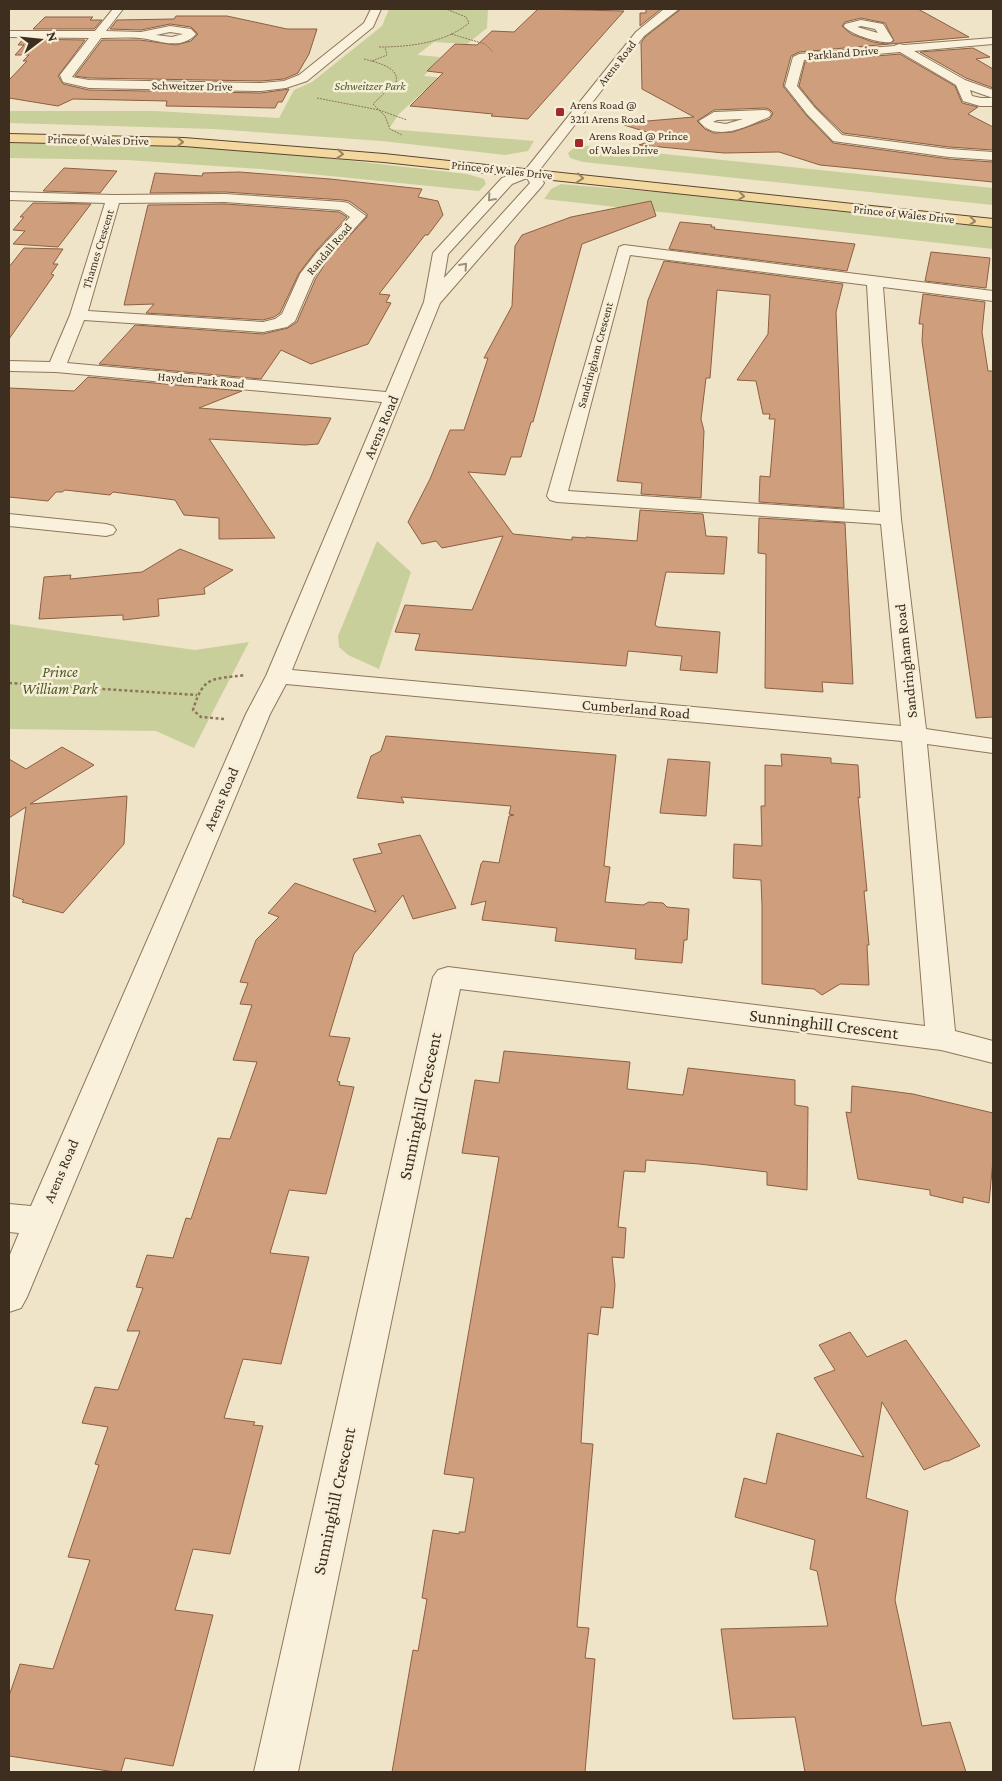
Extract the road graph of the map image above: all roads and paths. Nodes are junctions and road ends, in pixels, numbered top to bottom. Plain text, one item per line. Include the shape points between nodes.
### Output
1 (118, 9) edge
2 (376, 9) edge
3 (446, 9) edge
4 (655, 9) edge
5 (671, 10) edge
6 (9, 34) edge
7 (97, 34) junction
8 (141, 34) dead end
9 (450, 34) junction
10 (887, 40) dead end
11 (993, 41) edge
12 (902, 48) junction
13 (493, 52) dead end
14 (295, 82) junction
15 (961, 83) junction
16 (993, 94) edge
17 (993, 102) edge
18 (378, 110) junction
19 (811, 111) junction
20 (792, 112) dead end
21 (408, 120) dead end
22 (9, 127) edge
23 (9, 138) edge
24 (993, 156) edge
25 (536, 167) junction
26 (9, 196) edge
27 (113, 199) junction
28 (993, 210) edge
29 (993, 223) edge
30 (875, 282) junction
31 (993, 296) edge
32 (432, 302) junction
33 (78, 315) junction
34 (9, 366) edge
35 (56, 367) junction
36 (394, 398) junction
37 (891, 519) junction
38 (9, 520) edge
39 (106, 530) dead end
40 (279, 672) junction
41 (9, 683) edge
42 (197, 695) junction
43 (258, 714) junction
44 (914, 735) junction
45 (993, 746) edge
46 (941, 1039) junction
47 (993, 1052) edge
48 (24, 1219) edge
49 (9, 1297) edge
50 (276, 1772) edge

1 - 7 street, Schweitzer Drive
2 - 14 street, Schweitzer Drive via 369,25
3 - 9 path via 469,20 463,29
4 - 5 street
5 - 25 street, Arens Road via 640,34
6 - 7 street
7 - 8 street
7 - 14 street, Schweitzer Drive via 66,74 67,79 89,84 261,87
9 - 13 path via 479,41
9 - 18 path via 417,45 385,47 387,55 372,61 394,71 397,79 375,100 373,104
10 - 12 street
11 - 12 street, Parkland Drive
12 - 15 street
12 - 19 street, Parkland Drive via 799,57 791,86
14 - 18 path via 313,86 315,96 321,100
15 - 16 street
15 - 17 street via 967,98
18 - 21 path
19 - 20 street
19 - 24 street, Parkland Drive via 838,138
22 - 25 main road, Prince of Wales Drive via 220,132
23 -> 25 main road, Prince of Wales Drive via 184,142
25 - 28 main road, Prince of Wales Drive
25 -> 29 main road, Prince of Wales Drive
32 -> 25 street, Arens Road via 537,184
25 -> 32 street, Arens Road via 507,181 441,253
26 - 27 street, Thames Crescent
27 - 33 street, Thames Crescent
27 - 33 street, Randall Road via 235,198 343,206 359,216 322,255 306,277 289,317 281,323 263,327
30 - 31 street, Sandringham Crescent
30 - 37 street, Sandringham Road
30 - 37 street, Sandringham Crescent via 624,250 557,496
32 - 36 street, Arens Road
33 - 35 street, Thames Crescent
34 - 35 street, Hayden Park Road
35 - 36 street, Hayden Park Road
36 - 40 street, Arens Road
37 - 44 street, Sandringham Road
38 - 39 street
40 - 42 path via 219,676 204,683
40 - 43 street, Arens Road
40 - 44 street, Cumberland Road
41 - 42 path
42 - 43 path via 193,710 200,717 217,719
43 - 48 street, Arens Road
44 - 45 street, Cumberland Road
44 - 46 street, Sandringham Road
46 - 47 street, Sunninghill Crescent
46 - 50 street, Sunninghill Crescent via 448,978
48 - 49 street, Arens Road

